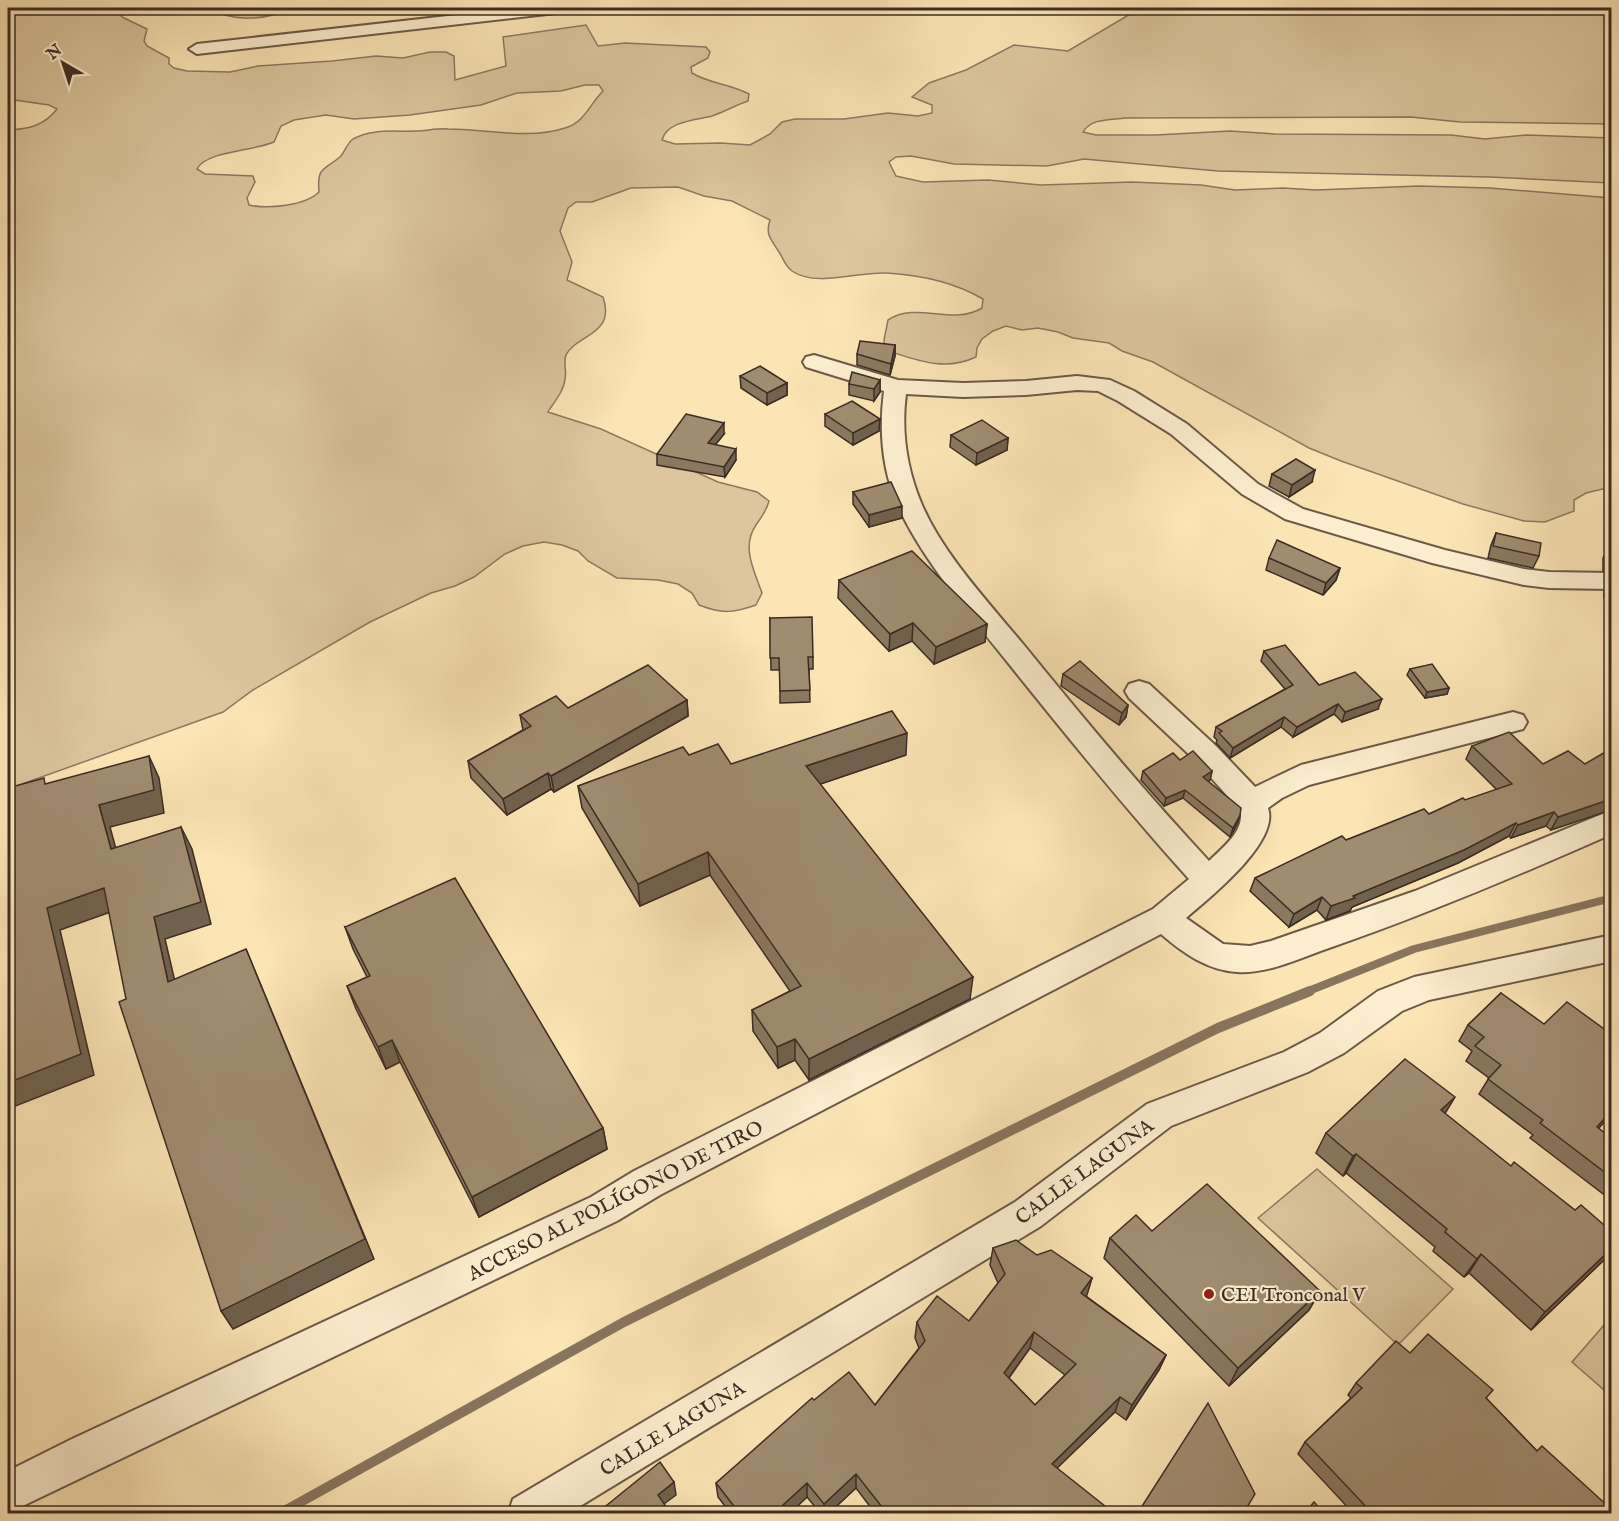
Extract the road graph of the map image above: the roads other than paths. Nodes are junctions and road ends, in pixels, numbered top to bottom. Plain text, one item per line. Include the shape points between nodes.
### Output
1 (556, 8) edge
2 (197, 49) dead end
3 (814, 362) dead end
4 (896, 387) junction
5 (1611, 581) edge
6 (1139, 691) dead end
7 (1513, 722) dead end
8 (1253, 804) junction
9 (1611, 821) edge
10 (1209, 881) junction
11 (1164, 918) junction
12 (1611, 948) edge
13 (8, 1493) edge
14 (528, 1514) edge

1 - 2 street
3 - 4 street
4 - 5 street via 963,390 1102,385 1179,429 1263,498 1310,521 1524,577
4 - 10 street via 891,424 894,456 909,504 931,542 965,592 1032,675
6 - 8 street
7 - 8 street via 1301,776
8 - 10 street, ACCESO AL POLÍGONO DE TIRO via 1257,817 1253,828
9 - 11 street via 1483,878 1264,957 1241,959 1215,954
10 - 11 street, ACCESO AL POLÍGONO DE TIRO
11 - 13 street, ACCESO AL POLÍGONO DE TIRO via 647,1183 604,1209
12 - 14 street, CALLE LAGUNA via 1425,987 1390,1001 1332,1043 1296,1062 1159,1115 1028,1214

